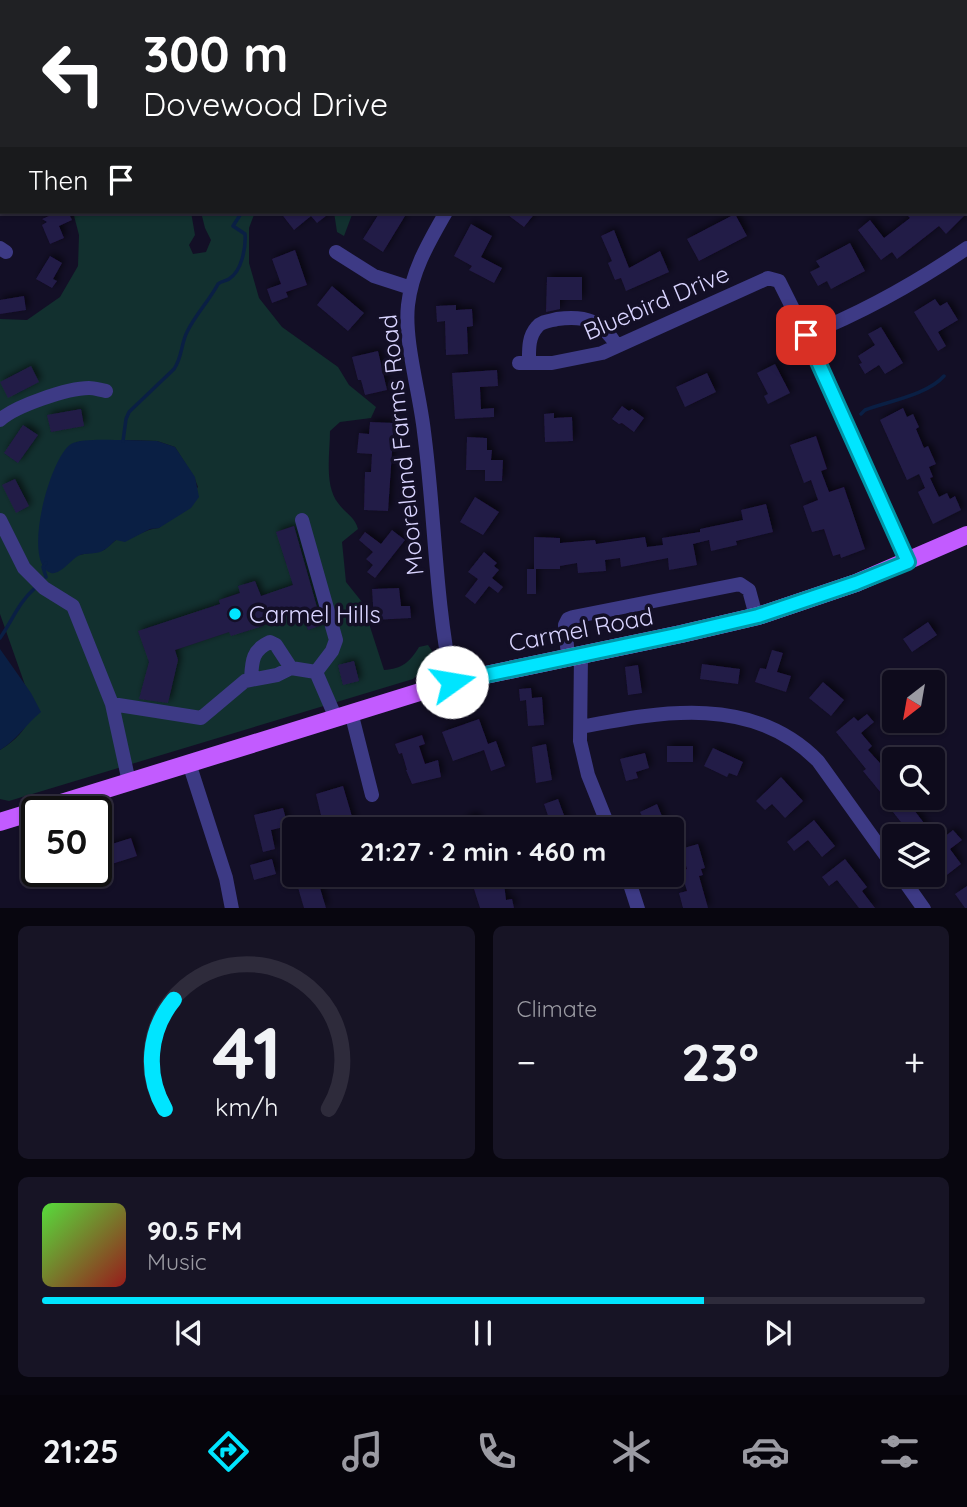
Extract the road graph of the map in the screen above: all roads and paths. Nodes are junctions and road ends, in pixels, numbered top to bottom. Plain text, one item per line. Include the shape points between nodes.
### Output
1 (445, 214) edge
2 (967, 248) edge
3 (336, 252) dead end
4 (411, 288) junction
5 (806, 335) junction
6 (617, 346) junction
7 (106, 391) dead end
8 (0, 420) edge
9 (0, 520) edge
10 (302, 520) dead end
11 (967, 535) edge
12 (908, 562) junction
13 (756, 617) junction
14 (574, 655) junction
15 (291, 668) junction
16 (316, 672) junction
17 (251, 680) junction
18 (452, 682) junction
19 (111, 704) junction
20 (343, 714) junction
21 (581, 727) junction
22 (190, 763) junction
23 (129, 782) junction
24 (372, 795) dead end
25 (605, 817) edge
26 (0, 822) edge
27 (882, 850) edge
28 (631, 887) edge
29 (908, 887) edge
30 (232, 908) edge
31 (638, 908) edge
32 (923, 908) edge

1 - 4 street, Mooreland Farms Road via 418,264
2 - 5 street via 916,280
3 - 4 street via 374,276
4 - 18 street, Mooreland Farms Road via 409,338 425,436 440,606
5 - 6 street, Bluebird Drive via 783,286 768,278
5 - 12 street
6 - 6 street, Bluebird Drive via 577,359 524,363 535,329 554,320 576,317 598,323
7 - 8 street via 88,388 42,399
9 - 19 street via 24,568 73,607
10 - 16 street via 336,639
11 - 12 main road, Carmel Road
12 - 13 main road, Carmel Road
13 - 14 main road, Carmel Road
13 - 14 street via 749,590 740,584 573,617 565,625
14 - 18 main road, Carmel Road
14 - 21 street
15 - 16 street
15 - 17 street
15 - 17 street via 270,642 259,647
16 - 20 street
17 - 19 street via 201,718
18 - 20 main road, Carmel Road
19 - 23 street
20 - 22 main road, Carmel Road
20 - 24 street
21 - 25 street via 583,761
21 - 27 street via 677,712 768,725 795,740 818,761
22 - 23 main road, Carmel Road
22 - 30 street
23 - 26 main road, Carmel Road
28 - 31 street
29 - 32 street

